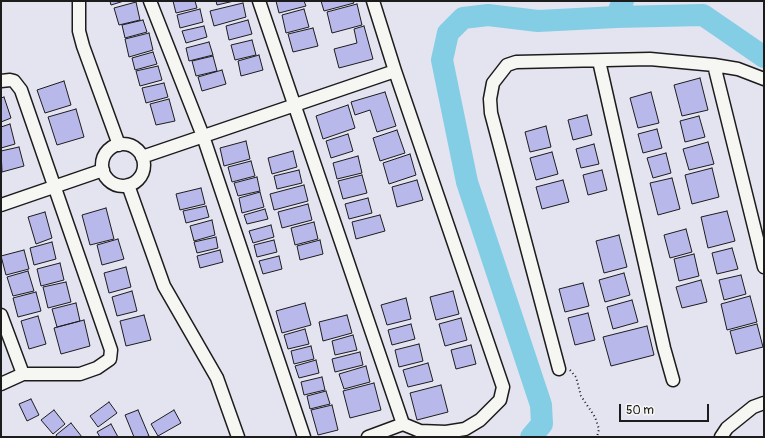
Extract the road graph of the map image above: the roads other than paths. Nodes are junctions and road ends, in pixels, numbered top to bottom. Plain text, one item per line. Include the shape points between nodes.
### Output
1 (79, 1) edge
2 (150, 1) edge
3 (259, 1) edge
4 (373, 1) edge
5 (599, 62) junction
6 (714, 65) junction
7 (395, 71) junction
8 (764, 79) edge
9 (1, 81) edge
10 (294, 105) junction
11 (203, 136) junction
12 (119, 145) junction
13 (142, 157) junction
14 (103, 170) junction
15 (128, 185) junction
16 (55, 186) junction
17 (1, 206) edge
18 (764, 268) edge
19 (1, 315) edge
20 (563, 368) road end
21 (23, 374) junction
22 (674, 380) dead end
23 (1, 384) edge
24 (764, 403) edge
25 (403, 424) junction
26 (238, 437) edge
27 (304, 437) edge
28 (368, 437) edge
29 (721, 437) edge

1 - 12 street via 79,31 83,46
2 - 11 street
3 - 10 street
4 - 7 street
5 - 6 street via 650,59
5 - 20 street via 516,62 507,65 493,83 491,90 491,113
5 - 22 street via 664,348
6 - 8 street
6 - 18 street
7 - 10 street
7 - 25 street via 503,387 500,400 480,420 465,429 446,432 420,431
9 - 16 street via 14,81 21,90
10 - 11 street
10 - 25 street
11 - 13 street
11 - 27 street
12 - 13 street via 132,146
12 - 14 street via 107,152 102,164
13 - 15 street via 143,171 135,182
14 - 15 street via 110,181 122,186
14 - 16 street
15 - 26 street via 164,286 217,378
16 - 17 street
16 - 21 street via 111,350 110,359 97,368 80,374
19 - 21 street
21 - 23 street
24 - 29 street via 753,407
25 - 28 street

